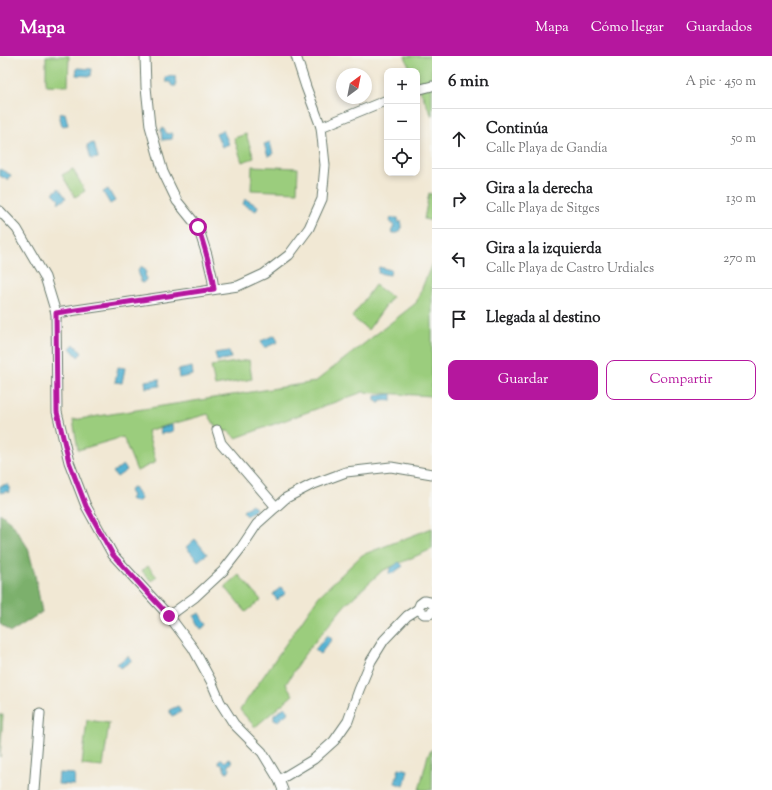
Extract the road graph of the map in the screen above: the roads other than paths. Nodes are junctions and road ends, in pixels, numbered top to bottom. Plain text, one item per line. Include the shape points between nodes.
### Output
1 (145, 56) edge
2 (296, 56) edge
3 (432, 86) edge
4 (420, 89) edge
5 (384, 101) edge
6 (321, 127) junction
7 (0, 211) edge
8 (214, 289) junction
9 (56, 313) junction
10 (217, 430) dead end
11 (432, 474) edge
12 (276, 507) junction
13 (432, 604) edge
14 (418, 609) junction
15 (432, 611) edge
16 (169, 616) junction
17 (40, 713) dead end
18 (279, 780) junction
19 (34, 790) edge
20 (283, 790) edge

1 - 8 street via 150,126 163,172 177,201 198,227
2 - 6 street
3 - 4 street
5 - 6 street
6 - 8 street via 326,165 322,199 309,228 289,255 264,274 238,286
7 - 9 street via 17,229 45,277
8 - 9 street
9 - 16 street via 57,412 69,462 86,506 113,555
10 - 12 street via 221,444
11 - 12 street via 391,467 346,472 311,485 286,498
12 - 16 street via 257,524 223,571 195,597
13 - 14 street via 424,600
14 - 15 street via 424,614 430,614
14 - 18 street via 407,616 384,640 371,661 348,721 334,740 314,759
16 - 18 street via 193,648 234,724 262,752
17 - 19 street
18 - 20 street

